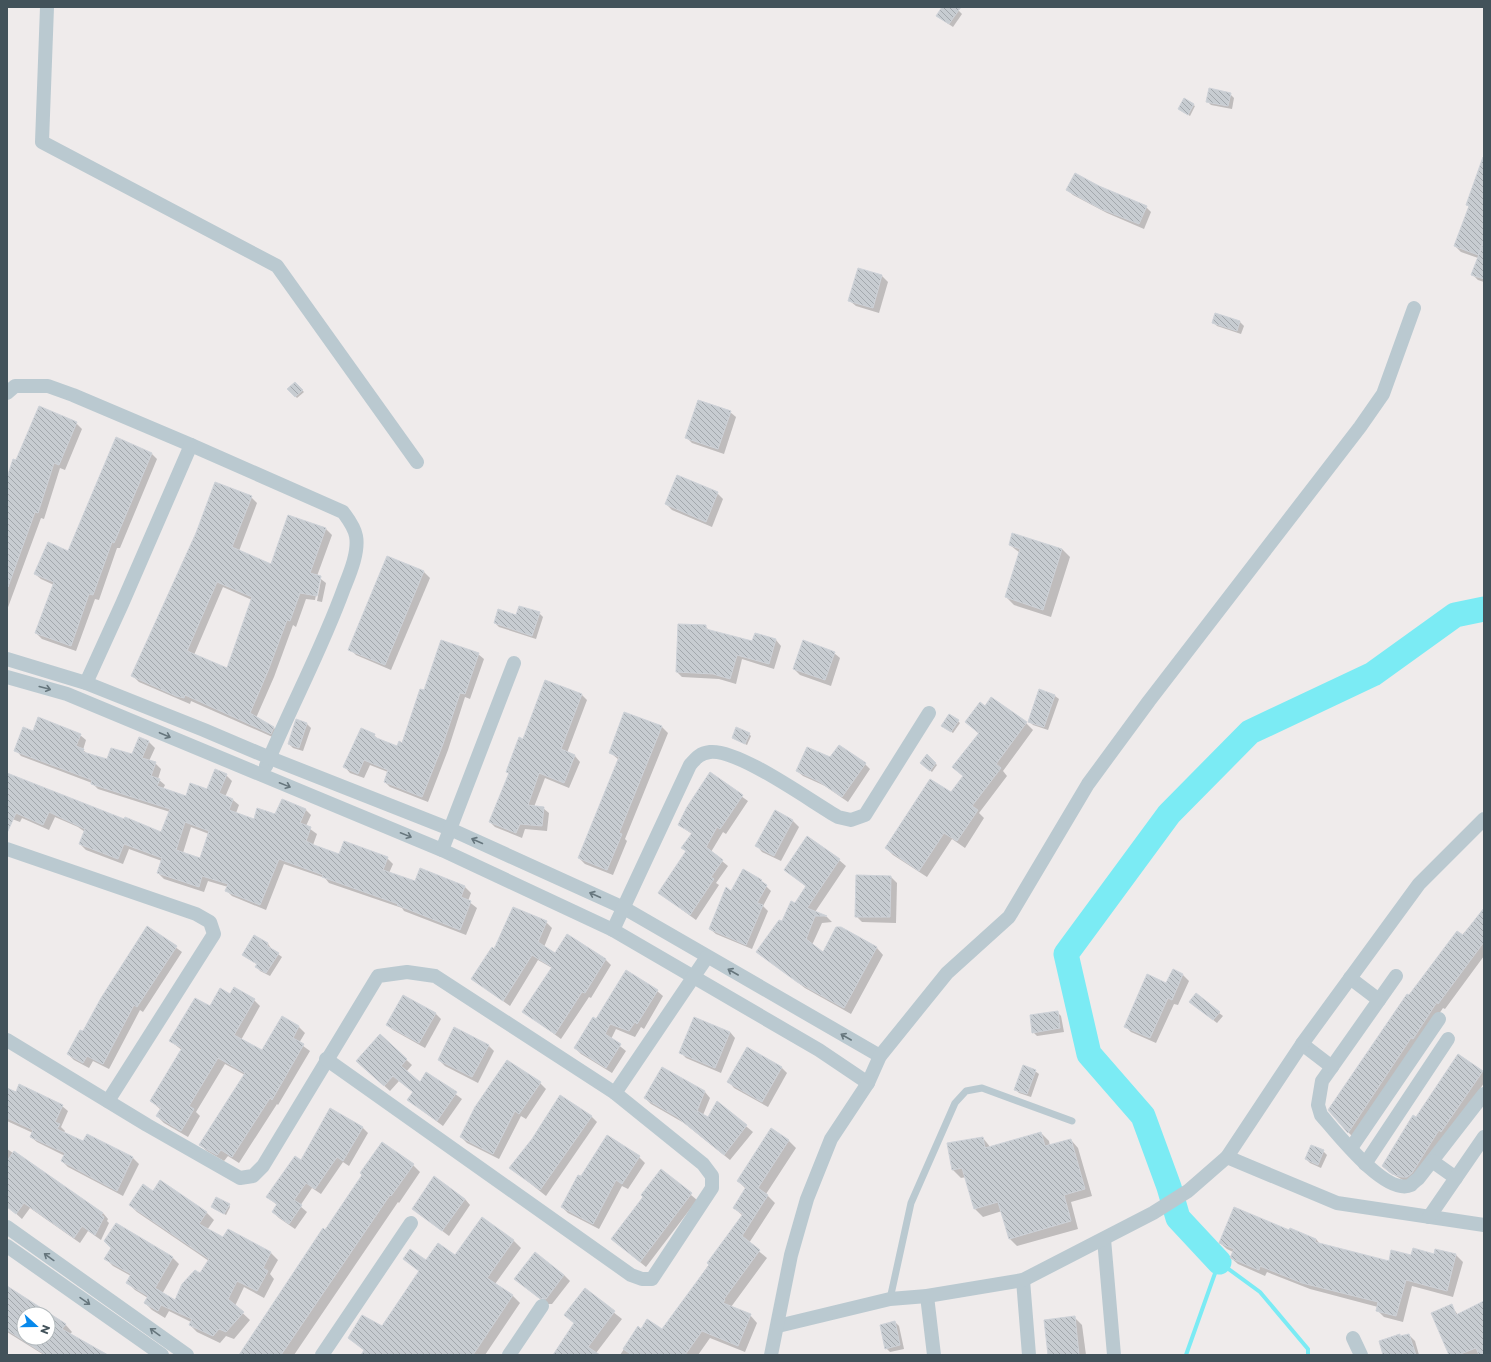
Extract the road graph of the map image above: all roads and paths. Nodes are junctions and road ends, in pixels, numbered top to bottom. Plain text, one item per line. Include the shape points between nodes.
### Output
1 (47, 7) edge
2 (1414, 308) dead end
3 (7, 393) edge
4 (191, 444) junction
5 (418, 462) dead end
6 (7, 659) edge
7 (514, 664) dead end
8 (7, 678) edge
9 (86, 683) junction
10 (929, 713) dead end
11 (270, 758) junction
12 (262, 776) junction
13 (1484, 819) edge
14 (450, 829) junction
15 (7, 849) edge
16 (442, 850) junction
17 (624, 908) junction
18 (613, 930) junction
19 (707, 957) junction
20 (694, 976) junction
21 (1396, 976) dead end
22 (1350, 978) junction
23 (1379, 1000) junction
24 (1439, 1019) dead end
25 (1448, 1039) dead end
26 (7, 1040) edge
27 (1302, 1044) junction
28 (880, 1056) junction
29 (326, 1059) junction
30 (1332, 1067) junction
31 (1396, 1082) junction
32 (868, 1083) junction
33 (614, 1093) junction
34 (1411, 1094) junction
35 (1482, 1100) edge
36 (108, 1101) junction
37 (1072, 1121) dead end
38 (1484, 1137) edge
39 (1351, 1148) junction
40 (1227, 1157) junction
41 (1432, 1161) junction
42 (1365, 1164) junction
43 (1456, 1178) junction
44 (1429, 1217) junction
45 (410, 1223) dead end
46 (1484, 1225) edge
47 (7, 1227) edge
48 (1104, 1240) junction
49 (7, 1246) edge
50 (1023, 1280) junction
51 (927, 1296) junction
52 (890, 1299) junction
53 (542, 1306) dead end
54 (778, 1326) junction
55 (1353, 1338) dead end
56 (162, 1355) edge
57 (187, 1355) edge
58 (322, 1355) edge
59 (509, 1355) edge
60 (771, 1355) edge
61 (934, 1355) edge
62 (1029, 1355) edge
63 (1114, 1355) edge
64 (1361, 1355) edge

1 - 5 street via 42,142 277,266
2 - 28 street via 1383,394 1360,427 1148,701 1088,784 1009,917 947,973
3 - 4 street via 15,386 48,386
4 - 9 street
4 - 11 street via 343,512 352,524 356,536 353,560 336,610
6 - 9 street
7 - 14 street
8 -> 12 street via 67,694
9 - 11 street
10 - 17 street via 865,814 851,820 838,818 747,761 711,752 699,755 690,765
11 - 12 street
11 - 14 street
12 -> 16 street
13 - 22 street via 1419,884
14 - 16 street
17 -> 14 street
15 - 36 street via 196,914 210,922 214,934
16 - 18 street
17 - 18 street
17 - 19 street
18 - 20 street
19 - 20 street
28 -> 19 street
20 - 32 street via 819,1050
20 - 33 street
21 - 23 street
22 - 23 street
22 - 27 street
23 - 30 street
24 - 31 street
25 - 34 street
26 - 36 street
27 - 30 street
27 - 40 street
28 - 32 street
29 - 33 street via 378,976 407,972 435,976
29 - 33 street via 631,1275 652,1279 712,1188 712,1176 703,1164
29 - 36 street via 263,1166 253,1176 240,1178
30 - 39 street via 1322,1081 1318,1105 1321,1115
31 - 34 street
31 - 39 street
32 - 54 street via 831,1139 807,1199 791,1256
34 - 42 street
35 - 41 street
37 - 52 lane via 982,1088 966,1091 955,1103 911,1202
38 - 43 street
39 - 42 street
40 - 44 street via 1337,1203
40 - 48 street via 1188,1191 1153,1214
41 - 42 street via 1418,1179 1411,1185 1403,1186 1382,1178
41 - 43 street
43 - 44 street
44 - 46 street
45 - 58 street
57 -> 47 street
48 - 50 street
48 - 63 street
49 -> 56 street
50 - 51 street
50 - 62 street
51 - 52 street
51 - 61 street
52 - 54 street
53 - 59 street
54 - 60 street
55 - 64 street

